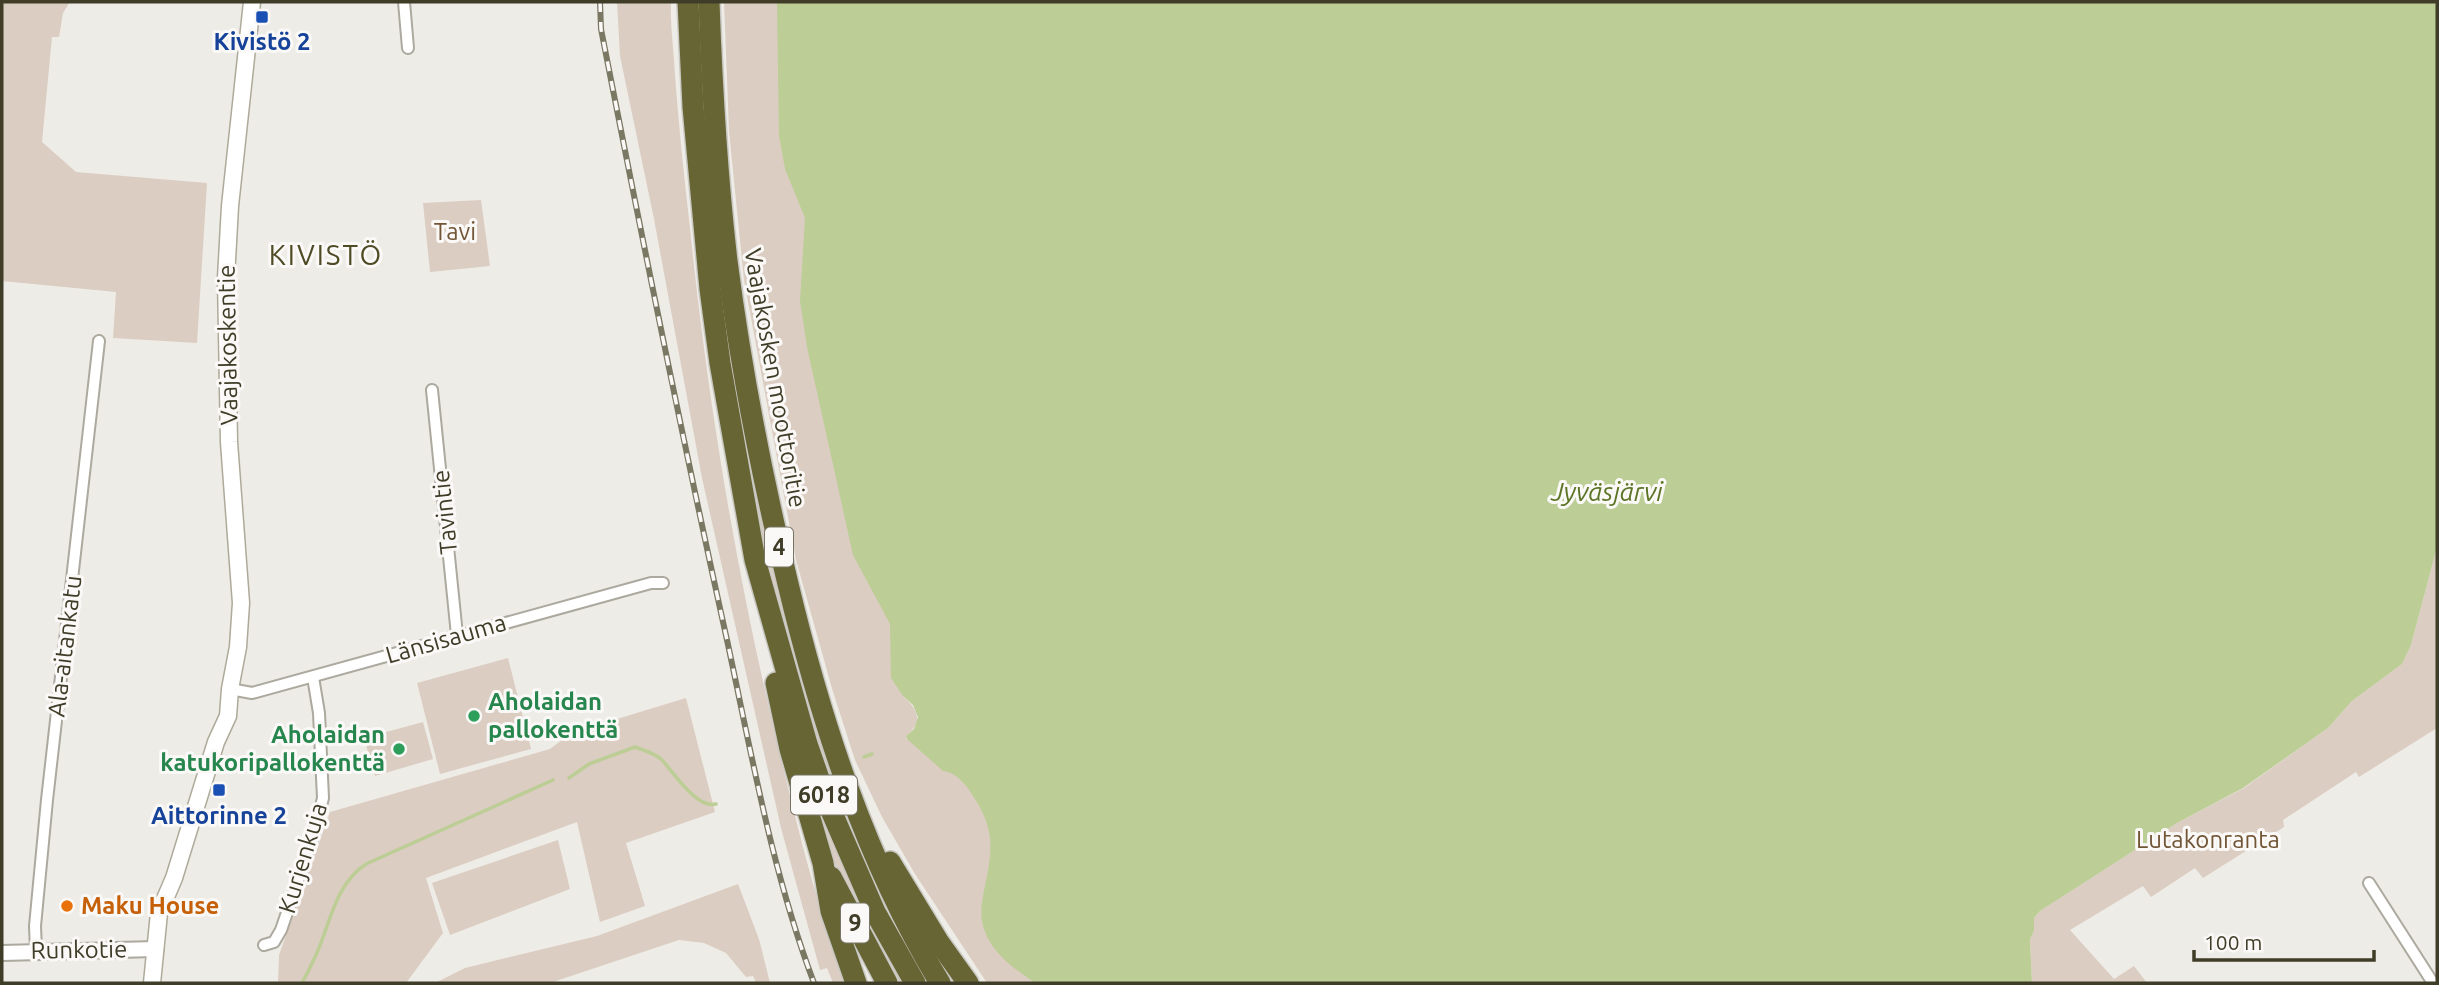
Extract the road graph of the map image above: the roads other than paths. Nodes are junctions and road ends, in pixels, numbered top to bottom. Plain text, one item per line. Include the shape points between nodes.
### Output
1 (252, 2) edge
2 (404, 2) edge
3 (688, 2) edge
4 (709, 2) edge
5 (408, 48) dead end
6 (99, 341) dead end
7 (432, 390) dead end
8 (663, 583) dead end
9 (763, 595) junction
10 (457, 635) junction
11 (313, 677) junction
12 (230, 689) junction
13 (858, 813) junction
14 (823, 863) junction
15 (2369, 883) dead end
16 (264, 945) dead end
17 (156, 949) junction
18 (36, 950) junction
19 (2, 953) edge
20 (152, 983) edge
21 (856, 983) edge
22 (887, 983) edge
23 (915, 983) edge
24 (940, 983) edge
25 (968, 983) edge
26 (2433, 983) edge

1 - 12 main road, Vaajakoskentie via 226,278 229,442 241,603
2 - 5 street
3 - 9 highway, Vaajakosken moottoritie / 4 via 710,289
4 - 13 highway, Vaajakosken moottoritie / 4 via 717,156 742,366 767,500 799,628
6 - 18 street, Ala-aitankatu via 47,800
7 - 10 street, Tavintie
8 - 10 street, Länsisauma
9 - 14 highway, 4 via 790,749
9 - 23 highway, Vaajakosken moottoritie / 6018 via 826,799 875,912
10 - 11 street, Länsisauma
11 - 12 street, Länsisauma via 252,693
11 - 16 street, Kurjenkuja via 323,798 281,930 274,942
12 - 17 main road, Vaajakoskentie via 217,713 216,742 174,878 170,916
13 - 24 highway, Vaajakosken moottoritie / 6018 via 897,904
13 - 25 highway, 4
14 - 21 highway, 4 via 831,911
14 - 22 highway, 9
15 - 26 street
17 - 18 street, Runkotie
17 - 20 main road, Vaajakoskentie
18 - 19 street, Runkotie

